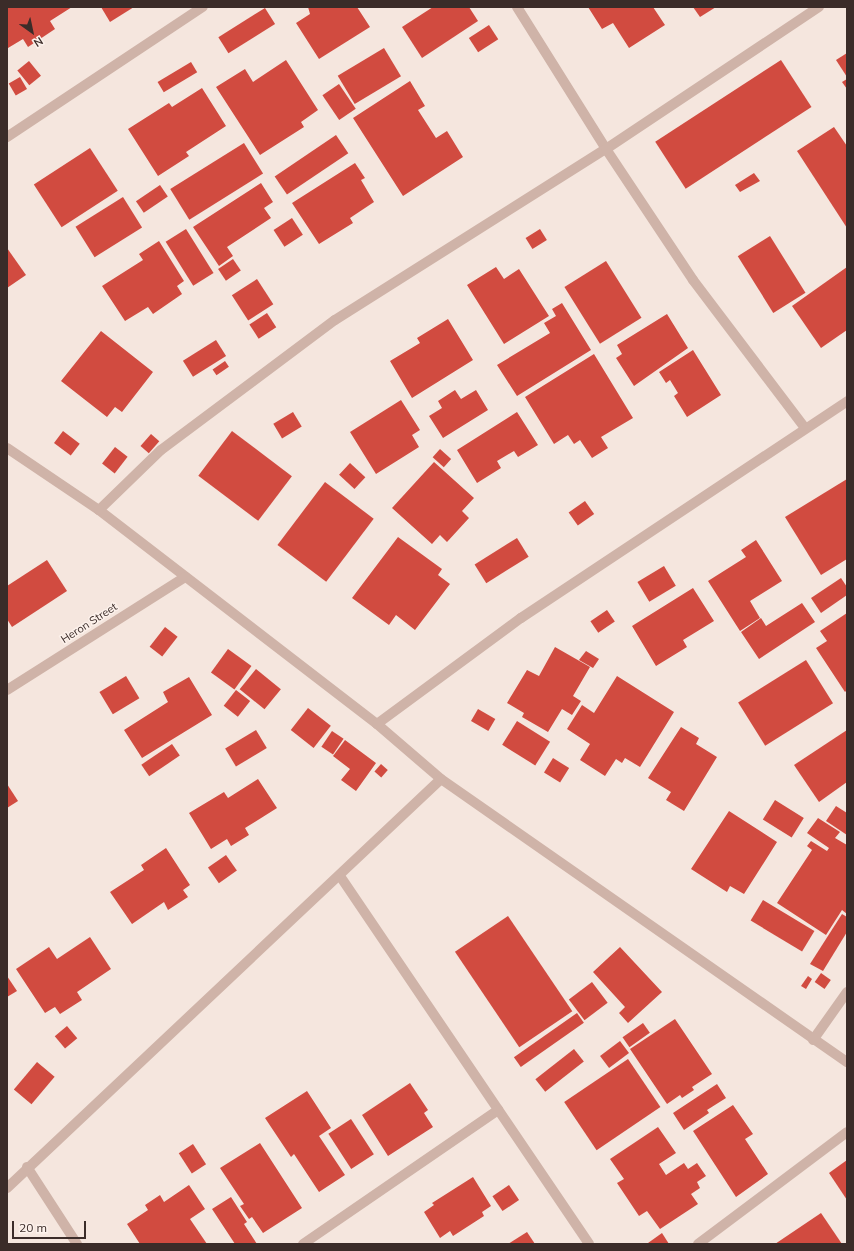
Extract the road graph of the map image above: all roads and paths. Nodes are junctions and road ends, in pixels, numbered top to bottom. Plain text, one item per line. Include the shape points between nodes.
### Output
1 (203, 7) edge
2 (517, 7) edge
3 (819, 7) edge
4 (7, 137) edge
5 (606, 149) junction
6 (847, 401) edge
7 (805, 428) junction
8 (7, 448) edge
9 (99, 510) junction
10 (185, 576) junction
11 (7, 690) edge
12 (377, 724) junction
13 (441, 780) junction
14 (340, 876) junction
15 (847, 992) edge
16 (813, 1040) junction
17 (847, 1062) edge
18 (498, 1110) junction
19 (847, 1132) edge
20 (27, 1167) junction
21 (7, 1188) edge
22 (77, 1244) edge
23 (303, 1244) edge
24 (589, 1244) edge
25 (698, 1244) edge

1 - 4 street
2 - 5 street
3 - 5 street
5 - 7 street via 693,280
5 - 9 street via 336,320 161,450
6 - 7 street
7 - 12 street via 521,618
8 - 9 street
9 - 10 street
10 - 11 street, Heron Street
10 - 12 street
12 - 13 street
13 - 14 street
13 - 16 street
14 - 18 street
14 - 20 street
15 - 16 street
16 - 17 street
18 - 23 street
18 - 24 street
19 - 25 street
20 - 21 street
20 - 22 street

